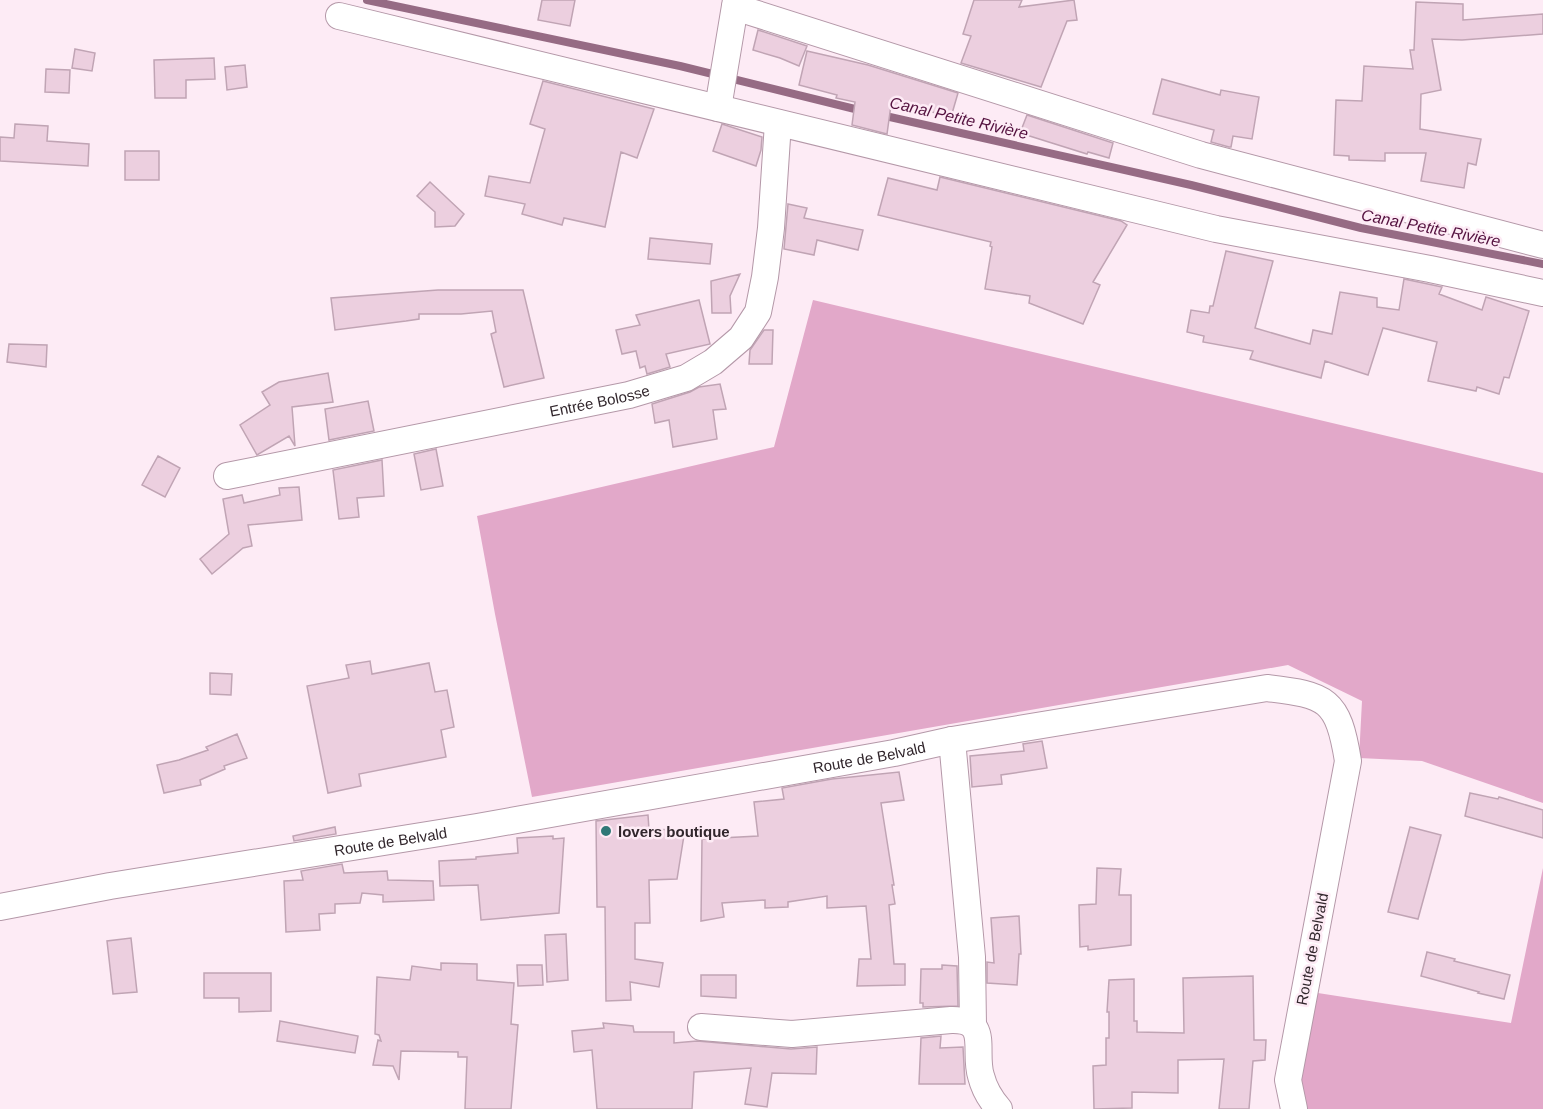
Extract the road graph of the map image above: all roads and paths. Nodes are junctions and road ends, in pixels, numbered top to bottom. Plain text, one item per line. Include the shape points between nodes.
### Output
1 (736, 3) edge
2 (339, 16) dead end
3 (718, 108) junction
4 (778, 123) junction
5 (1543, 245) edge
6 (1543, 293) edge
7 (227, 476) dead end
8 (952, 740) junction
9 (0, 907) edge
10 (973, 1025) junction
11 (701, 1027) dead end
12 (1288, 1080) junction
13 (999, 1109) edge
14 (1282, 1109) edge
15 (1294, 1109) edge

1 - 3 street
1 - 5 street via 1201,155
2 - 3 street
3 - 4 street
4 - 6 street via 1216,230
4 - 7 street, Entrée Bolosse via 771,228 758,312 741,338 713,362 686,378 629,395
8 - 9 street, Route de Belvald via 500,823
8 - 10 street via 972,957
8 - 12 street, Route de Belvald via 1267,688 1306,693 1323,700 1337,716 1348,761
10 - 11 street via 967,1020 951,1020 792,1034
10 - 13 street via 978,1037 980,1075
12 - 14 street
12 - 15 street, Route de Belvald

